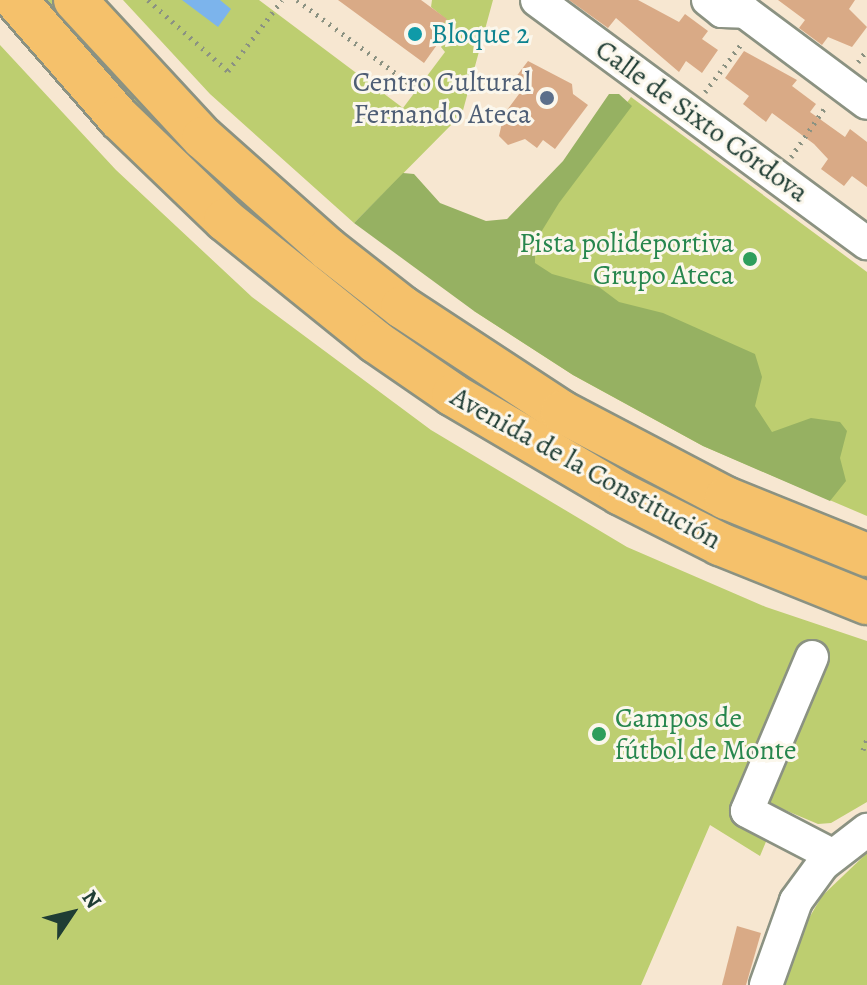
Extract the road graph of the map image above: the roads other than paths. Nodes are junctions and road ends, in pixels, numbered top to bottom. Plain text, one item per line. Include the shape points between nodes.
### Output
1 (16, 0) edge
2 (75, 0) edge
3 (537, 0) edge
4 (708, 0) edge
5 (854, 94) edge
6 (867, 243) edge
7 (867, 555) edge
8 (867, 603) edge
9 (812, 657) dead end
10 (867, 830) edge
11 (832, 855) junction
12 (766, 985) edge

1 - 8 main road, Avenida de la Constitución via 119,118 225,220 376,342 453,395 621,494 720,544
2 - 7 main road, Avenida de la Constitución via 203,138 402,307 562,412 726,498
3 - 6 street, Calle de Sixto Córdova
4 - 5 street via 722,11 745,12
9 - 11 street via 747,811
10 - 11 street
11 - 12 street via 796,901

